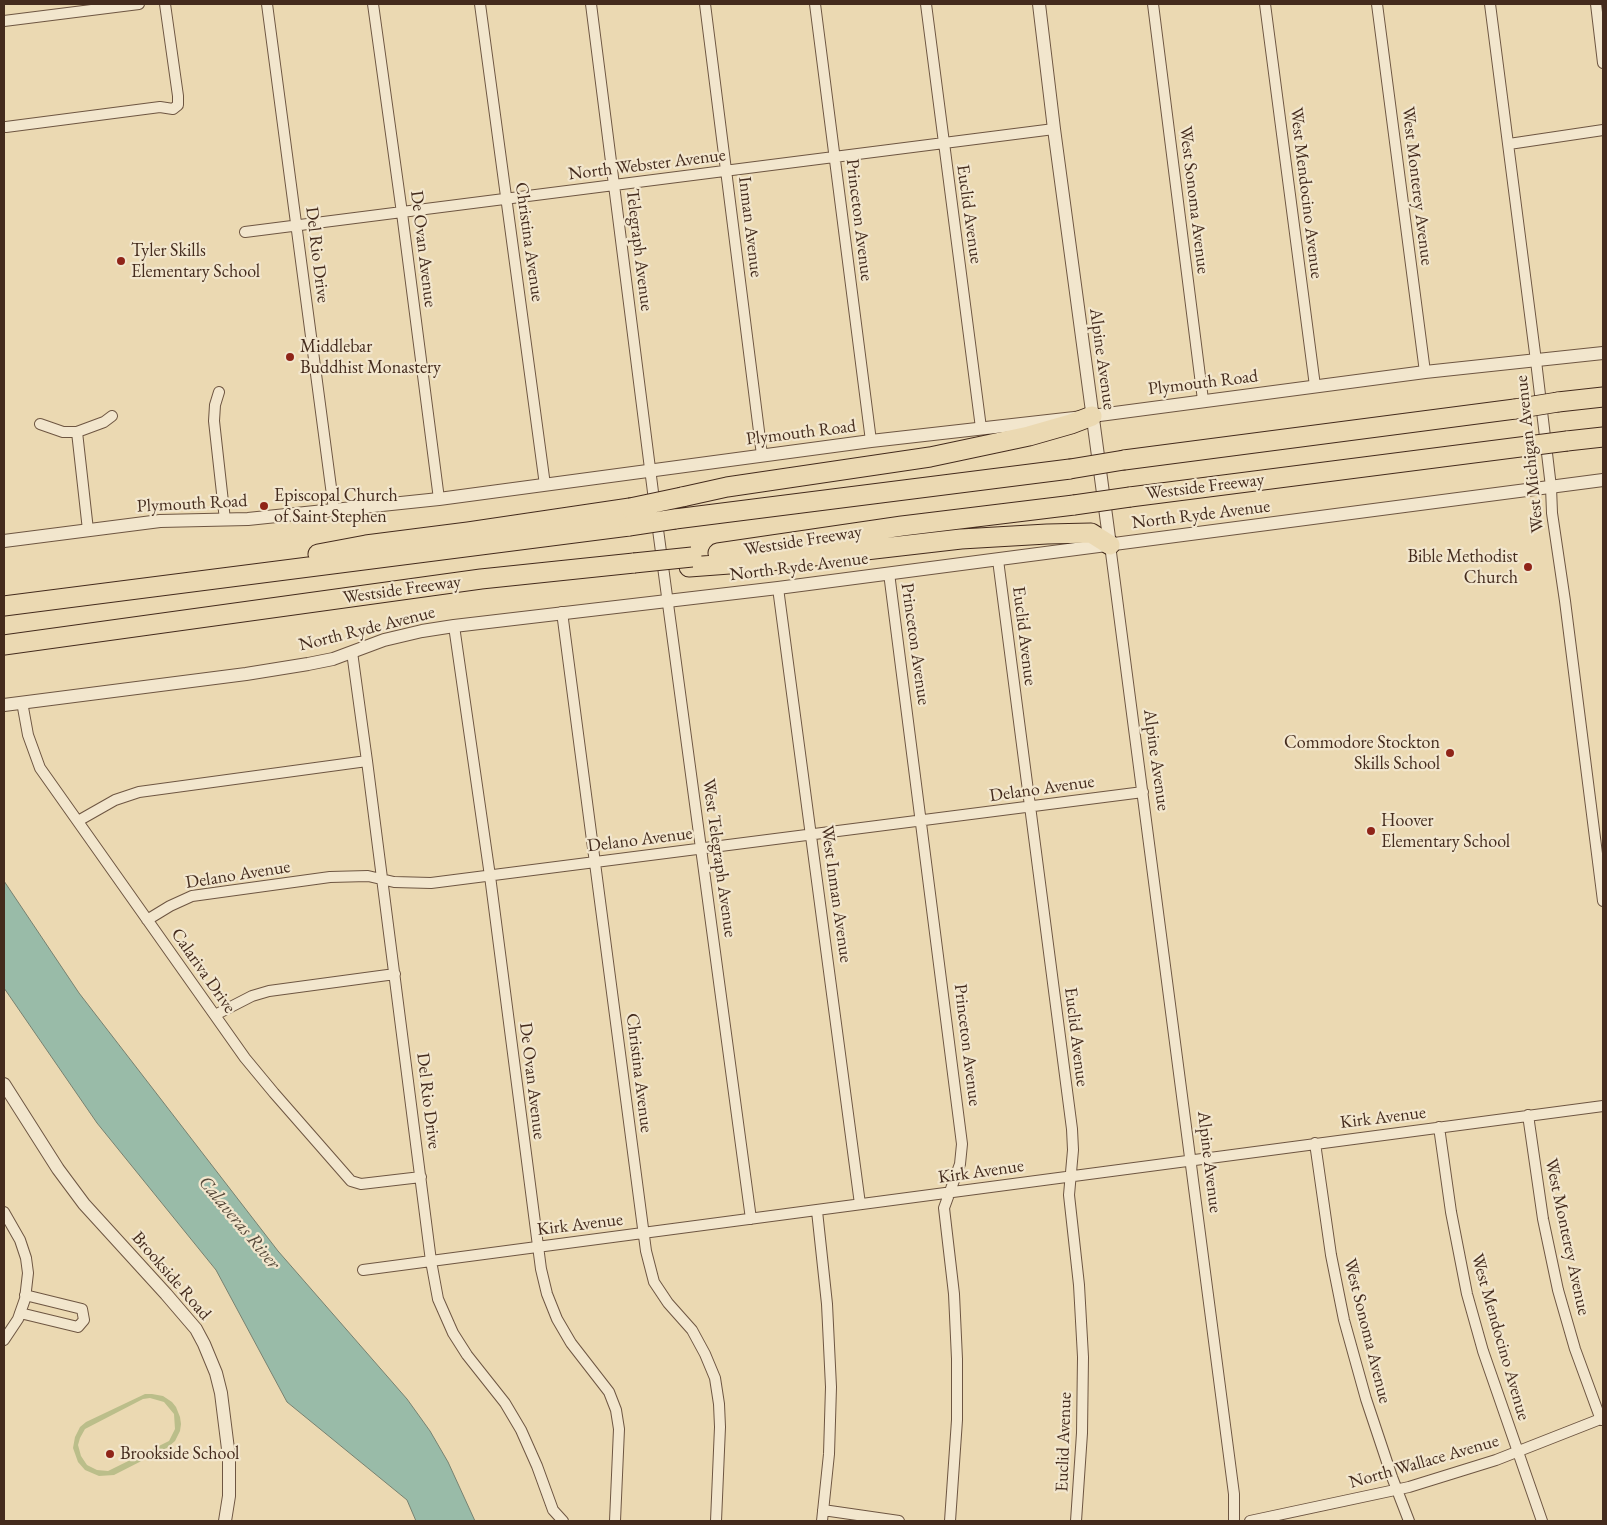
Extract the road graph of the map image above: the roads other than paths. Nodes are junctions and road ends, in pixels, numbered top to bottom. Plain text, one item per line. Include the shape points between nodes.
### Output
1 (139, 4) edge
2 (165, 4) edge
3 (267, 4) edge
4 (373, 4) edge
5 (480, 4) edge
6 (590, 4) edge
7 (704, 4) edge
8 (815, 4) edge
9 (926, 4) edge
10 (1039, 4) edge
11 (1153, 4) edge
12 (1265, 4) edge
13 (1377, 4) edge
14 (1490, 4) edge
15 (1596, 4) edge
16 (4, 21) edge
17 (1603, 63) edge
18 (6, 127) dead end
19 (1054, 130) junction
20 (1603, 130) edge
21 (943, 143) junction
22 (1508, 144) junction
23 (835, 157) junction
24 (726, 171) junction
25 (615, 185) junction
26 (507, 199) junction
27 (402, 212) junction
28 (296, 226) junction
29 (245, 232) dead end
30 (1603, 353) edge
31 (1536, 361) junction
32 (1425, 372) junction
33 (1315, 386) junction
34 (219, 392) dead end
35 (1603, 397) edge
36 (1203, 400) junction
37 (112, 416) dead end
38 (1092, 416) junction
39 (40, 424) dead end
40 (981, 428) junction
41 (77, 432) junction
42 (1603, 437) edge
43 (871, 441) junction
44 (762, 455) junction
45 (651, 471) junction
46 (1603, 480) edge
47 (545, 485) junction
48 (1551, 487) junction
49 (438, 499) junction
50 (654, 500) joint
51 (334, 510) junction
52 (630, 517) junction
53 (225, 520) junction
54 (88, 530) junction
55 (4, 541) edge
56 (1110, 544) junction
57 (998, 560) junction
58 (690, 562) junction
59 (889, 573) junction
60 (778, 588) junction
61 (669, 600) junction
62 (4, 606) edge
63 (562, 612) junction
64 (454, 626) junction
65 (4, 645) edge
66 (352, 652) junction
67 (22, 702) junction
68 (4, 705) edge
69 (368, 761) junction
70 (1143, 792) junction
71 (1030, 808) junction
72 (78, 821) junction
73 (922, 821) junction
74 (812, 836) junction
75 (701, 849) junction
76 (596, 862) junction
77 (490, 876) junction
78 (382, 880) junction
79 (1603, 901) edge
80 (147, 920) junction
81 (395, 974) junction
82 (215, 1015) junction
83 (4, 1084) edge
84 (1603, 1106) edge
85 (1528, 1115) junction
86 (1440, 1127) junction
87 (1315, 1143) junction
88 (1191, 1160) junction
89 (1071, 1176) junction
90 (421, 1178) junction
91 (949, 1192) junction
92 (860, 1204) junction
93 (817, 1211) junction
94 (4, 1212) edge
95 (751, 1219) junction
96 (643, 1233) junction
97 (538, 1247) junction
98 (432, 1261) junction
99 (363, 1270) dead end
100 (25, 1295) junction
101 (20, 1313) junction
102 (4, 1340) edge
103 (1602, 1419) edge
104 (1517, 1452) junction
105 (1398, 1489) junction
106 (823, 1510) junction
107 (225, 1521) edge
108 (563, 1521) edge
109 (615, 1521) edge
110 (716, 1521) edge
111 (822, 1521) edge
112 (899, 1521) edge
113 (950, 1521) edge
114 (1076, 1521) edge
115 (1234, 1521) edge
116 (1250, 1521) edge
117 (1409, 1521) edge
118 (1542, 1521) edge

1 - 16 street
2 - 18 street via 178,96 178,105 173,109 160,107
3 - 28 street, Del Rio Drive
4 - 27 street, De Ovan Avenue
5 - 26 street, Christina Avenue
6 - 25 street, Telegraph Avenue
7 - 24 street, Inman Avenue
8 - 23 street, Princeton Avenue
9 - 21 street, Euclid Avenue
10 - 19 street, Alpine Avenue
11 - 36 street, West Sonoma Avenue
12 - 33 street, West Mendocino Avenue
13 - 32 street, West Monterey Avenue
14 - 22 street, West Michigan Avenue
15 - 17 street
19 - 21 street, North Webster Avenue
19 - 38 street, Alpine Avenue
20 - 22 street
21 - 23 street, North Webster Avenue
21 - 40 street, Euclid Avenue
22 - 31 street, West Michigan Avenue
23 - 24 street, North Webster Avenue
23 - 43 street, Princeton Avenue
24 - 25 street, North Webster Avenue
24 - 44 street, Inman Avenue
25 - 26 street, North Webster Avenue
25 - 45 street, Telegraph Avenue
26 - 27 street, North Webster Avenue
26 - 47 street, Christina Avenue
27 - 28 street, North Webster Avenue
27 - 49 street, De Ovan Avenue
28 - 29 street, North Webster Avenue
28 - 51 street, Del Rio Drive
30 - 31 street, Plymouth Road
31 - 32 street, Plymouth Road
31 - 48 street, West Michigan Avenue
32 - 33 street, Plymouth Road
33 - 36 street, Plymouth Road
34 - 53 street via 214,421
35 - 52 highway, Westside Freeway, bridge via 675,519
36 - 38 street, Plymouth Road
37 - 41 street
38 - 40 street, Plymouth Road
38 - 52 highway, bridge via 1029,436 930,458 727,487 682,497
38 - 56 street, Alpine Avenue
39 - 41 street via 63,432
40 - 43 street, Plymouth Road
41 - 54 street
42 - 58 highway, Westside Freeway, bridge via 902,526
43 - 44 street, Plymouth Road
44 - 45 street, Plymouth Road
45 - 47 street, Plymouth Road
45 - 50 street, Telegraph Avenue
46 - 48 street, North Ryde Avenue
47 - 49 street, Plymouth Road
48 - 56 street, North Ryde Avenue
48 - 79 street, West Michigan Avenue
49 - 51 street, Plymouth Road
50 - 61 street, West Telegraph Avenue
51 - 53 street, Plymouth Road
52 - 62 highway via 366,545 107,593
53 - 54 street, Plymouth Road via 160,521
54 - 55 street, Plymouth Road
56 - 57 street, North Ryde Avenue
56 - 58 highway via 1091,532 961,539 770,561
56 - 70 street, Alpine Avenue
57 - 59 street, North Ryde Avenue
57 - 71 street, Euclid Avenue
58 - 65 highway, Westside Freeway via 543,581 481,579
59 - 60 street, North Ryde Avenue
59 - 73 street, Princeton Avenue
60 - 61 street, North Ryde Avenue
60 - 74 street, West Inman Avenue
61 - 63 street, North Ryde Avenue
61 - 75 street, West Telegraph Avenue
63 - 64 street, North Ryde Avenue
63 - 76 street, Christina Avenue
64 - 66 street, North Ryde Avenue via 384,640
64 - 77 street, De Ovan Avenue
66 - 67 street, North Ryde Avenue via 333,660 246,674
66 - 69 street, Del Rio Drive
67 - 68 street, North Ryde Avenue
67 - 72 street, Calariva Drive via 28,735 40,768
69 - 72 street via 138,792 115,800
69 - 78 street, Del Rio Drive
70 - 71 street, Delano Avenue
70 - 88 street, Alpine Avenue
71 - 73 street, Delano Avenue
71 - 89 street, Euclid Avenue via 1072,1129
72 - 80 street, Calariva Drive
73 - 74 street, Delano Avenue
73 - 91 street, Princeton Avenue via 961,1125 960,1164
74 - 75 street, Delano Avenue
74 - 92 street, West Inman Avenue
75 - 76 street, Delano Avenue
75 - 95 street, West Telegraph Avenue
76 - 77 street, Delano Avenue
76 - 96 street, Christina Avenue
77 - 78 street, Delano Avenue via 431,884
77 - 97 street, De Ovan Avenue
78 - 80 street, Delano Avenue via 368,876 330,877 202,894 182,900
78 - 81 street, Del Rio Drive
80 - 82 street, Calariva Drive
81 - 82 street via 269,991
81 - 90 street, Del Rio Drive
82 - 90 street, Calariva Drive via 245,1058 351,1181 361,1184
83 - 107 street, Brookside Road via 84,1204 166,1294 196,1329 204,1344 221,1392 229,1457
84 - 85 street, Kirk Avenue
85 - 86 street, Kirk Avenue
85 - 103 street, West Monterey Avenue via 1542,1219 1558,1290 1575,1349
86 - 87 street, Kirk Avenue
86 - 104 street, West Mendocino Avenue via 1467,1294
87 - 88 street, Kirk Avenue
87 - 105 street, West Sonoma Avenue via 1344,1320 1366,1399
88 - 89 street, Kirk Avenue
88 - 115 street, Alpine Avenue via 1234,1494
89 - 91 street, Kirk Avenue
89 - 114 street, Euclid Avenue via 1069,1195 1083,1357
90 - 98 street, Del Rio Drive
91 - 92 street, Kirk Avenue
91 - 113 street, Princeton Avenue via 944,1208 954,1294 958,1420
92 - 93 street, Kirk Avenue
93 - 95 street, Kirk Avenue
93 - 106 street via 831,1379
94 - 100 street via 26,1258 28,1277
95 - 96 street, Kirk Avenue
96 - 97 street, Kirk Avenue
96 - 110 street, Christina Avenue via 654,1282 692,1330 714,1378 720,1428
97 - 98 street, Kirk Avenue
97 - 109 street, De Ovan Avenue via 547,1294 557,1320 608,1392 616,1410 619,1429
98 - 99 street, Kirk Avenue
98 - 108 street, Del Rio Drive via 438,1298 453,1333 520,1430 553,1510
100 - 101 street
100 - 101 street via 82,1309 84,1320 78,1326
101 - 102 street
103 - 104 street, North Wallace Avenue
104 - 105 street, North Wallace Avenue
104 - 118 street, West Mendocino Avenue
105 - 116 street, North Wallace Avenue
105 - 117 street, West Sonoma Avenue
106 - 111 street
106 - 112 street

